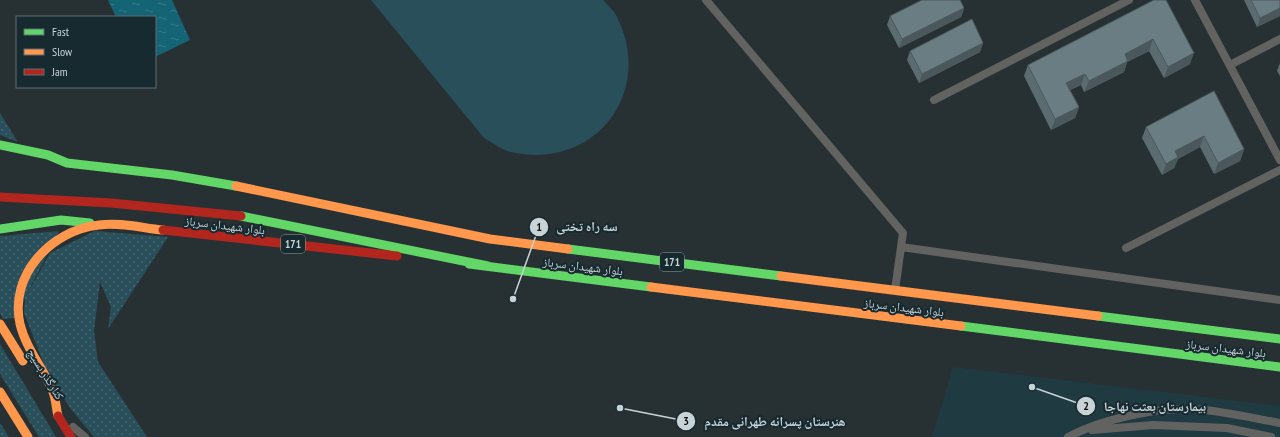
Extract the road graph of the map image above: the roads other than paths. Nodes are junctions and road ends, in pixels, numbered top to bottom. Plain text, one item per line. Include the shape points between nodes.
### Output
1 (706, 0) edge
2 (1129, 0) edge
3 (1195, 0) edge
4 (1280, 39) edge
5 (1230, 65) junction
6 (934, 100) dead end
7 (0, 146) edge
8 (1280, 160) edge
9 (67, 163) junction
10 (42, 164) dead end
11 (1280, 170) edge
12 (0, 197) edge
13 (97, 224) junction
14 (0, 229) edge
15 (901, 247) junction
16 (1126, 248) dead end
17 (488, 266) junction
18 (894, 290) junction
19 (1280, 300) edge
20 (0, 324) edge
21 (1280, 339) edge
22 (1280, 367) edge
23 (29, 370) dead end
24 (42, 390) dead end
25 (0, 392) edge
26 (58, 416) junction
27 (1280, 423) edge
28 (1079, 431) junction
29 (28, 437) edge
30 (71, 437) edge
31 (85, 437) edge
32 (1068, 437) edge
33 (1272, 437) edge

1 - 15 lane via 903,233
2 - 6 lane
3 - 5 lane
4 - 5 lane
5 - 8 lane
7 - 9 main road, بلوار شهیدان سرباز / 171 via 48,155
9 - 10 main road
9 - 18 main road, بلوار شهیدان سرباز / 171 via 172,175 245,187 490,239
11 - 16 lane
12 - 17 main road via 126,204 238,215
13 - 14 main road via 61,220
13 - 17 main road, بلوار شهیدان سرباز / 171
13 - 26 main road, بلوار شهیدان سرباز / 171 via 65,235 41,252 25,277 20,294 19,315 24,339 53,392
15 - 18 lane
15 - 19 lane
17 - 22 main road, بلوار شهیدان سرباز / 171
18 - 21 main road, بلوار شهیدان سرباز / 171
20 - 23 main road, کنارگذر بسیج
24 - 26 main road, کنارگذر بسیج
25 - 29 main road
26 - 30 main road, کنارگذر بسیج
26 - 31 lane
27 - 28 lane via 1195,409 1134,413
28 - 32 lane
28 - 33 lane via 1153,425 1227,428

